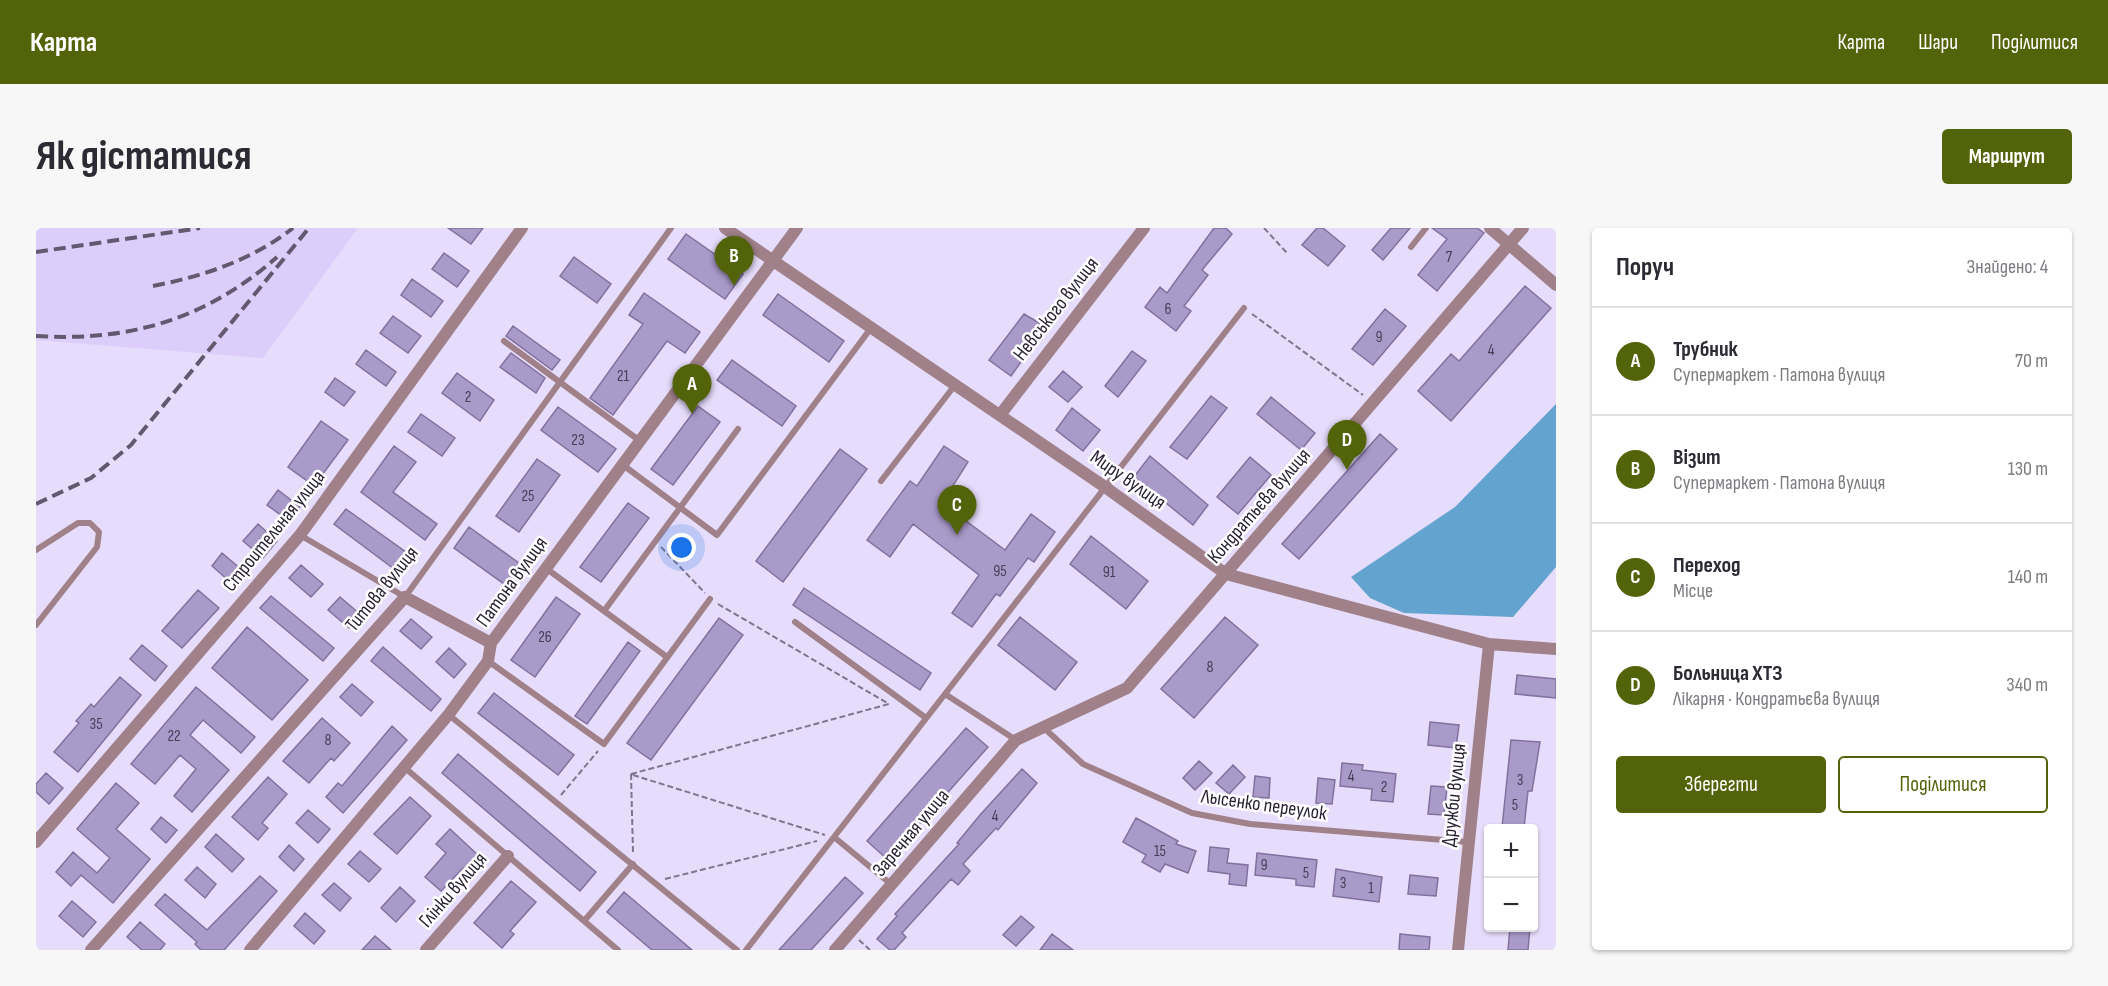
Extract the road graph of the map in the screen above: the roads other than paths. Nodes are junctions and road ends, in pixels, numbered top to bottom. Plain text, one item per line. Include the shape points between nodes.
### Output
1 (522, 228) edge
2 (671, 228) edge
3 (725, 228) edge
4 (797, 228) edge
5 (1144, 228) edge
6 (1426, 228) edge
7 (1490, 228) edge
8 (1523, 228) edge
9 (1508, 246) junction
10 (1412, 247) dead end
11 (774, 261) junction
12 (1556, 285) edge
13 (1244, 308) road end
14 (871, 328) junction
15 (504, 341) dead end
16 (559, 382) junction
17 (955, 385) junction
18 (1000, 415) junction
19 (738, 429) dead end
20 (640, 442) junction
21 (623, 465) junction
22 (881, 481) dead end
23 (1105, 487) junction
24 (680, 507) junction
25 (300, 535) junction
26 (36, 550) edge
27 (547, 568) junction
28 (1226, 574) junction
29 (405, 597) junction
30 (710, 599) road end
31 (603, 611) junction
32 (795, 622) dead end
33 (36, 625) edge
34 (491, 643) junction
35 (1489, 644) junction
36 (1556, 649) edge
37 (667, 657) junction
38 (488, 661) junction
39 (945, 694) junction
40 (448, 714) junction
41 (926, 718) junction
42 (1042, 727) junction
43 (1016, 740) junction
44 (405, 767) junction
45 (834, 837) junction
46 (36, 842) edge
47 (1469, 842) junction
48 (508, 856) junction
49 (633, 864) junction
50 (893, 885) junction
51 (584, 921) junction
52 (92, 950) edge
53 (250, 950) edge
54 (426, 950) edge
55 (618, 950) edge
56 (737, 950) edge
57 (746, 950) edge
58 (835, 950) edge
59 (1458, 950) edge

1 - 25 street, Строительная улица
2 - 16 lane, Титова вулиця
3 - 11 street, Миру вулиця
4 - 11 street, Патона вулиця
5 - 18 street, Невського вулиця
6 - 10 lane
7 - 9 street
8 - 9 street, Кондратьєва вулиця
9 - 12 street
9 - 28 street, Кондратьєва вулиця
11 - 14 street, Миру вулиця
11 - 20 street, Патона вулиця
13 - 23 lane
14 - 17 street, Миру вулиця
14 - 24 lane via 717,535
15 - 16 lane
16 - 20 lane
16 - 29 lane, Титова вулиця
17 - 18 street, Миру вулиця
17 - 22 lane
18 - 23 street, Миру вулиця
19 - 24 lane
20 - 21 street, Патона вулиця
21 - 24 lane
21 - 27 street, Патона вулиця
23 - 28 street, Миру вулиця
23 - 39 lane
24 - 31 lane
25 - 29 lane
25 - 46 street, Строительная улица
26 - 33 lane via 78,523 90,523 99,532 97,547
27 - 31 lane
27 - 34 street, Патона вулиця
28 - 35 street, Миру вулиця
28 - 42 street, Кондратьєва вулиця via 1126,688
29 - 34 street
29 - 52 street, Титова вулиця
30 - 37 lane
31 - 37 lane
32 - 41 lane
34 - 38 street, Патона вулиця
35 - 36 street, Миру вулиця
35 - 47 street, Дружби вулиця
37 - 38 lane via 603,744
38 - 40 street, Патона вулиця
39 - 41 lane
39 - 43 lane
40 - 44 street, Патона вулиця
40 - 49 lane
41 - 45 lane
42 - 43 street, Кондратьєва вулиця
42 - 47 lane, Лысенко переулок via 1083,764 1192,813 1250,824
43 - 50 street, Заречная улица
44 - 48 lane
44 - 53 street, Патона вулиця
45 - 50 lane
45 - 57 lane
47 - 59 street, Дружби вулиця
48 - 51 lane
48 - 54 street, Глінки вулиця
49 - 51 lane
49 - 56 lane
50 - 58 street, Заречная улица
51 - 55 lane

